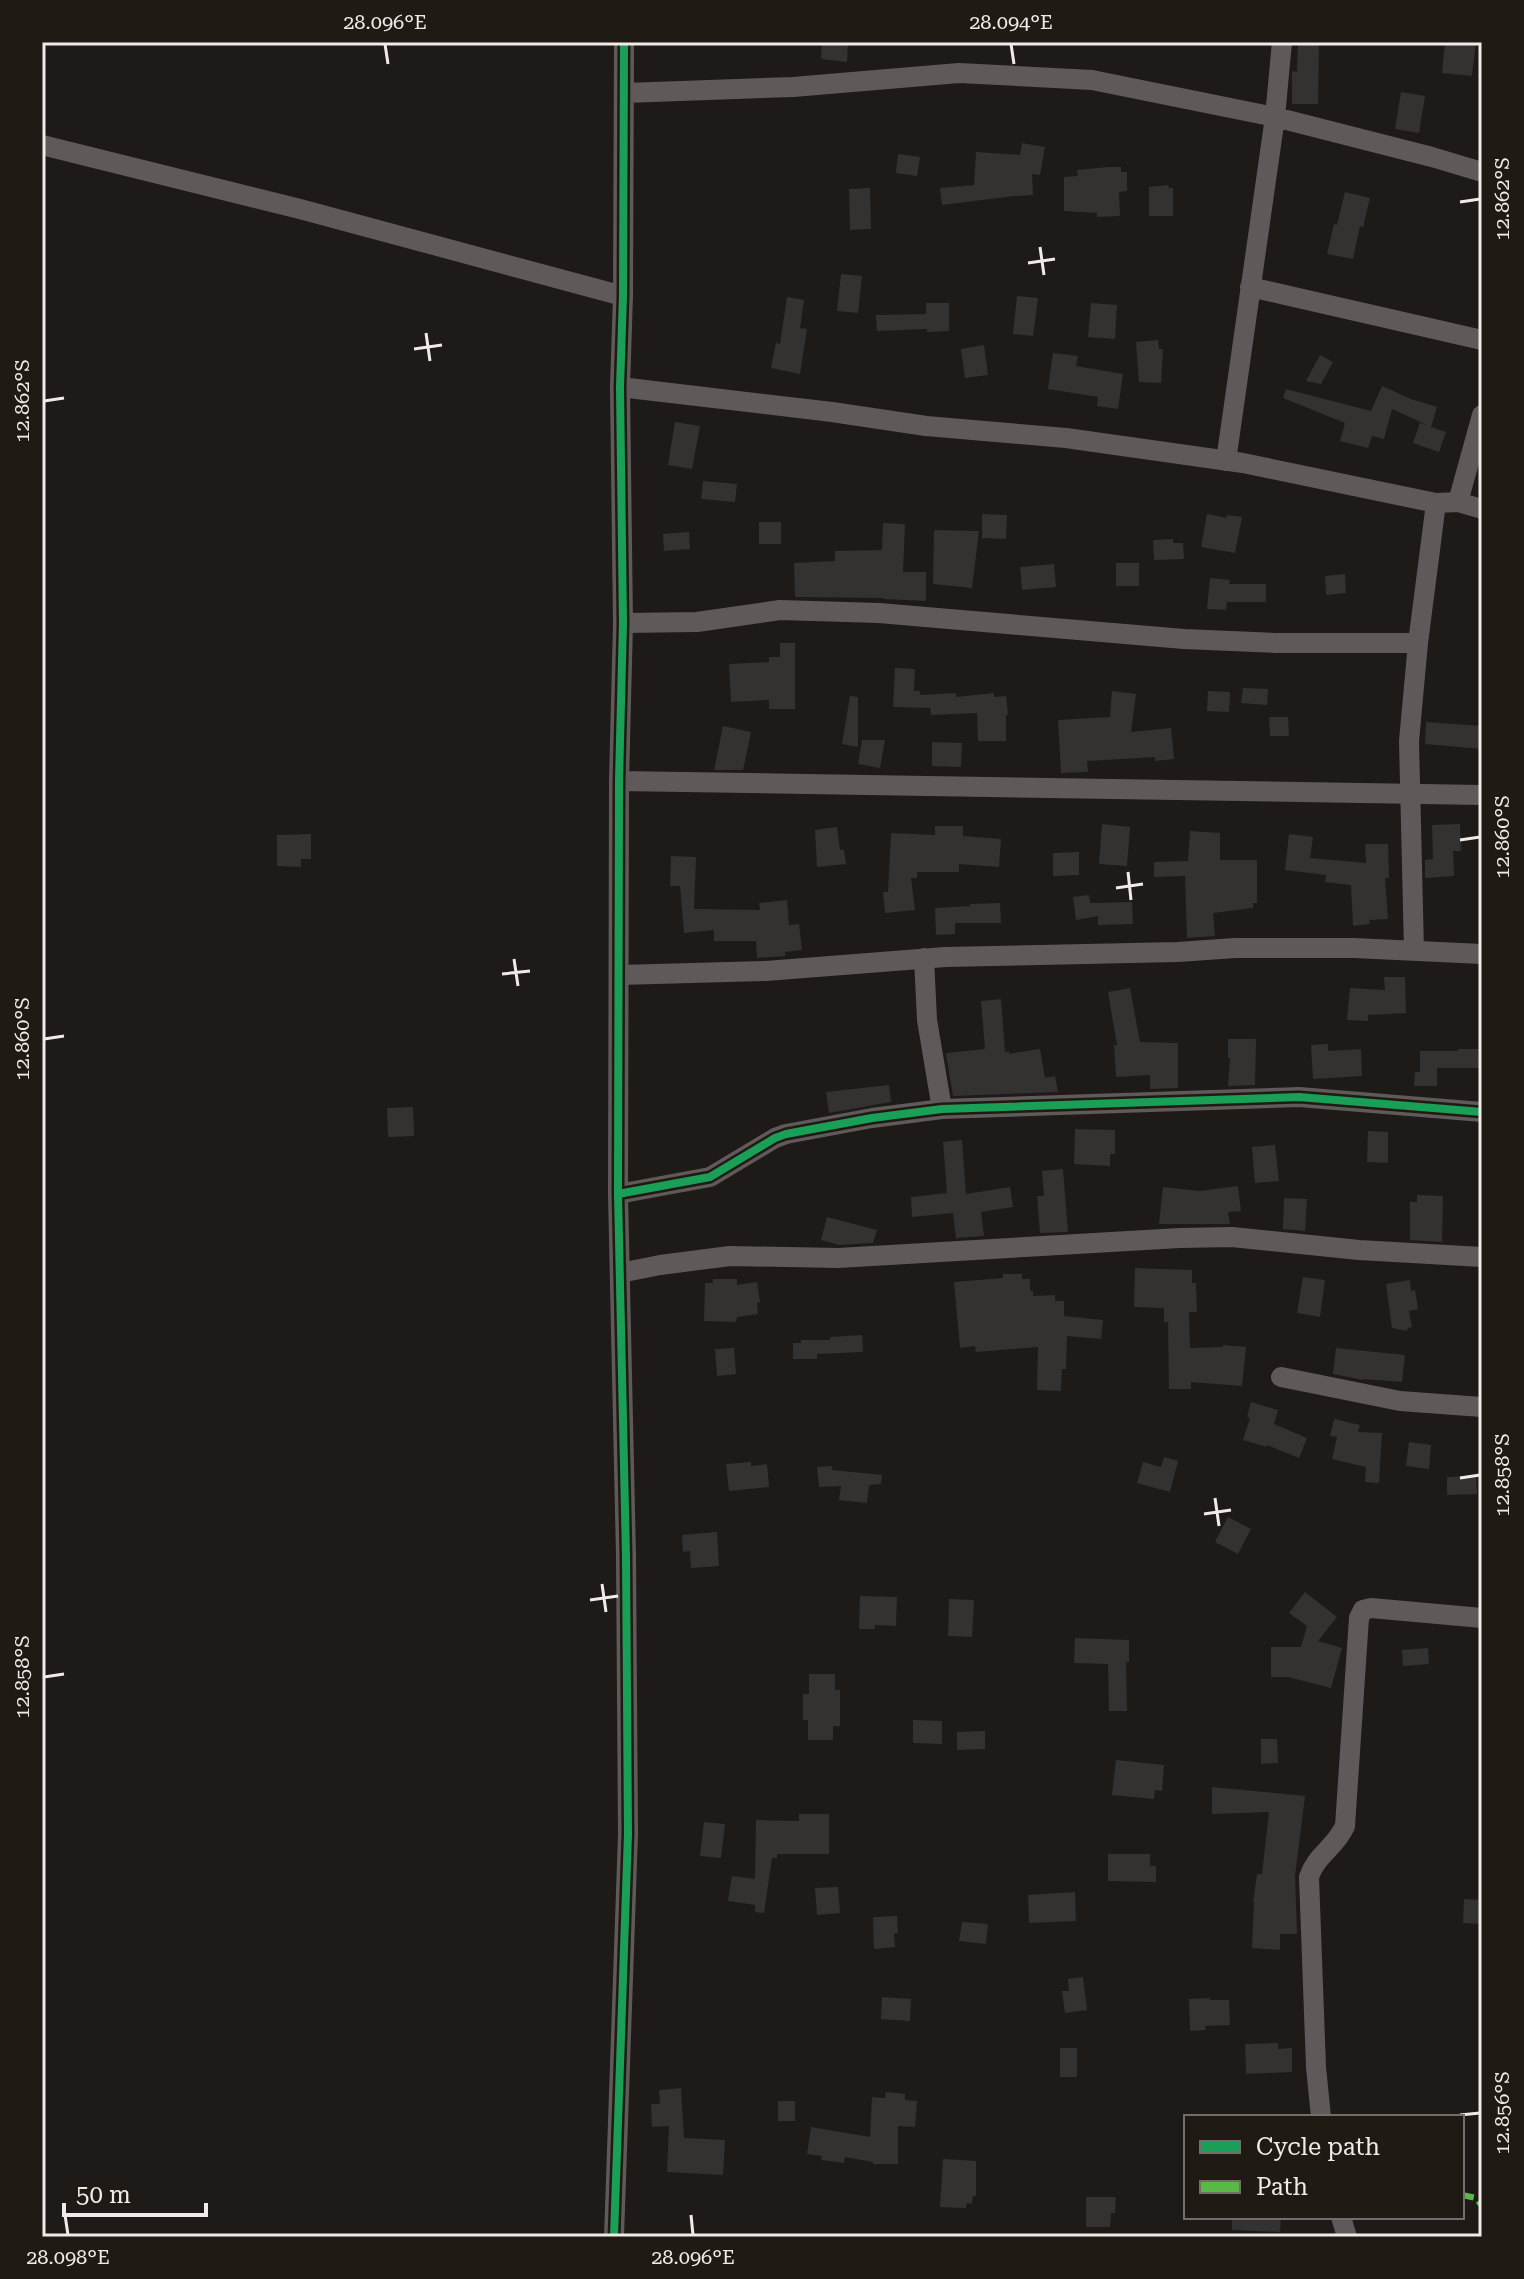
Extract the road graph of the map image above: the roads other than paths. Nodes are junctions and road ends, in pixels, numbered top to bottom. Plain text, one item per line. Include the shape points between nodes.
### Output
1 (624, 42) edge
2 (1282, 42) edge
3 (625, 93) junction
4 (1275, 117) junction
5 (42, 145) edge
6 (1482, 172) edge
7 (1250, 287) junction
8 (623, 296) junction
9 (1482, 340) edge
10 (620, 387) junction
11 (1482, 415) edge
12 (1226, 461) junction
13 (1458, 502) junction
14 (1436, 503) junction
15 (1482, 509) edge
16 (623, 623) junction
17 (1418, 643) junction
18 (619, 781) junction
19 (1410, 794) junction
20 (1482, 795) edge
21 (1414, 950) junction
22 (1482, 954) edge
23 (924, 958) junction
24 (619, 975) junction
25 (942, 1109) junction
26 (1482, 1112) edge
27 (618, 1194) junction
28 (1482, 1257) edge
29 (620, 1273) junction
30 (1281, 1377) dead end
31 (1482, 1407) edge
32 (1482, 1618) edge
33 (1321, 2115) edge
34 (614, 2237) edge

1 - 3 street
2 - 4 street
3 - 4 street via 793,87 959,73 1092,80
3 - 8 street
4 - 6 street
4 - 7 street
5 - 8 street
7 - 9 street
7 - 12 street
8 - 10 street
10 - 12 street
10 - 16 street
11 - 13 street
12 - 14 street
13 - 14 street
13 - 15 street
14 - 17 street
16 - 17 street via 697,622 780,610 879,613 1184,639
16 - 18 street
17 - 19 street
18 - 19 street
18 - 24 street
19 - 20 street
19 - 21 street
21 - 22 street
21 - 23 street via 1235,948
23 - 24 street via 766,971
23 - 25 street via 927,1020
24 - 27 street
25 - 26 street via 1299,1097
25 - 27 street via 786,1134 710,1177
27 - 29 street
28 - 29 street via 1232,1237 853,1258 730,1256
29 - 34 street via 628,1834
30 - 31 street via 1400,1401
32 - 33 street via 1371,1608 1359,1618 1345,1826 1313,1864 1309,1877

